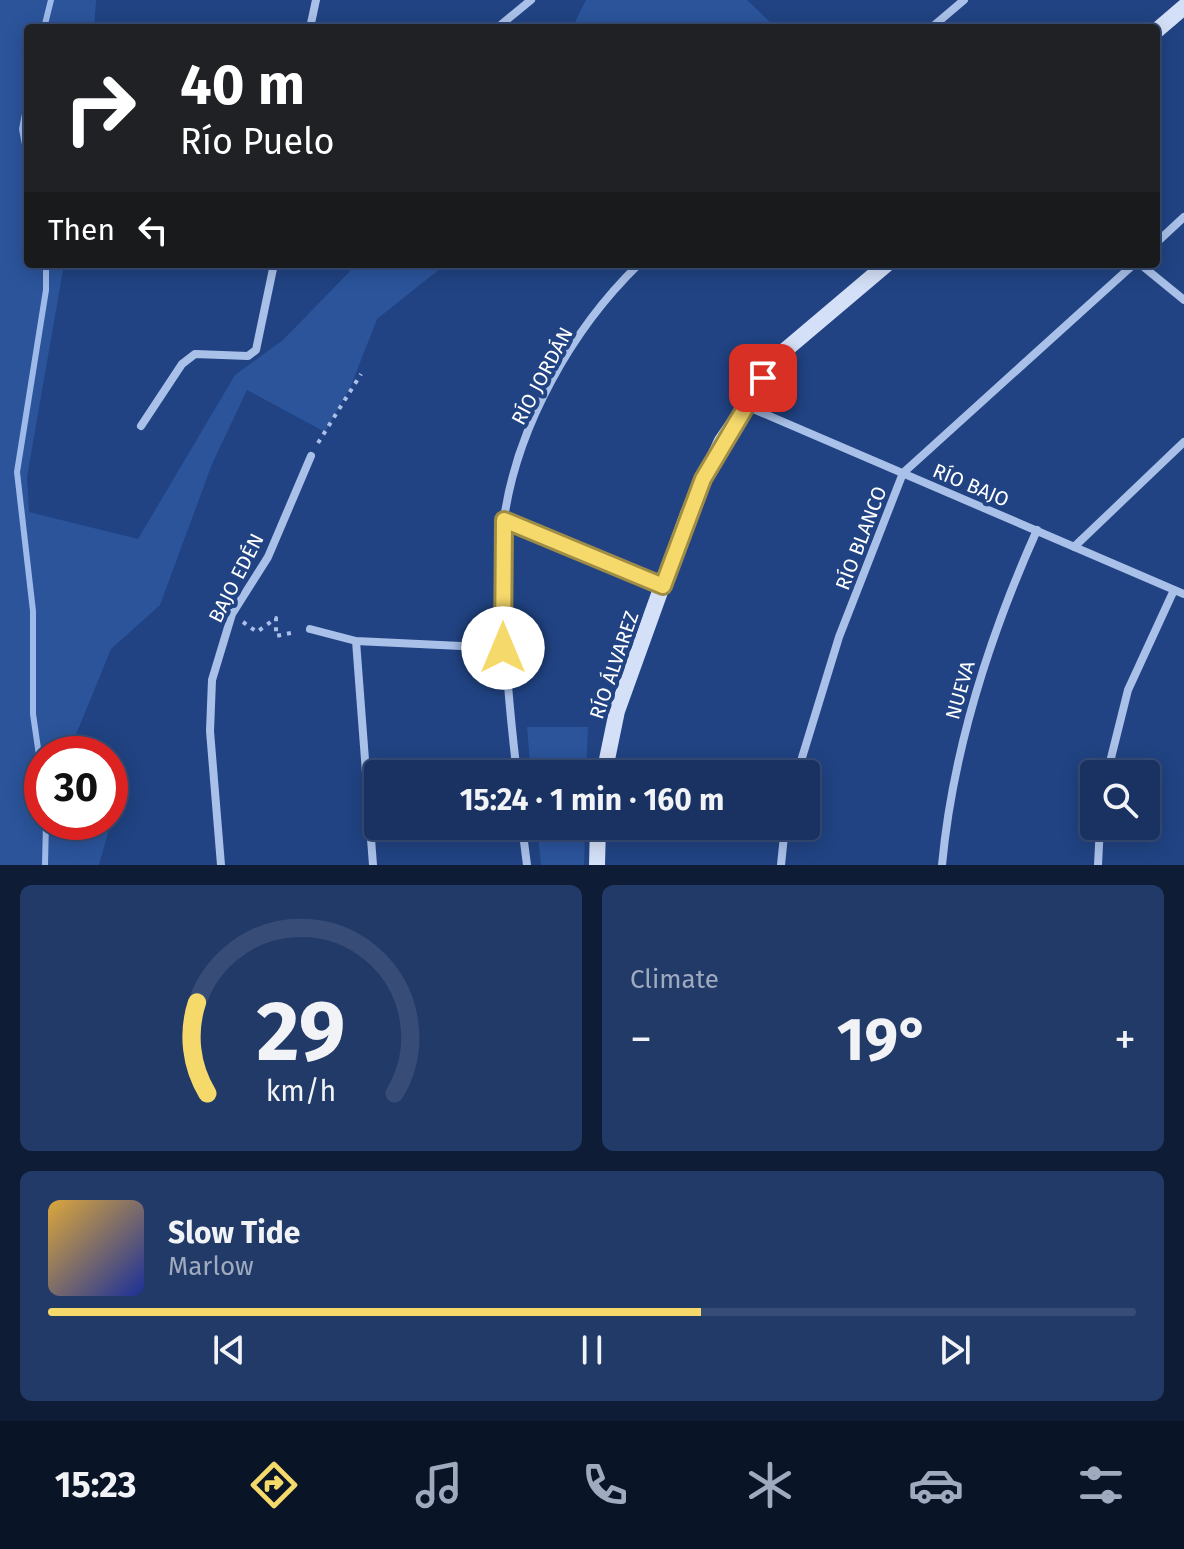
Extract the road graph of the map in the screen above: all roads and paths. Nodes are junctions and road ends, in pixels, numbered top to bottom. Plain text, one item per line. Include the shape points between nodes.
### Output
1 (316, 0) edge
2 (531, 0) edge
3 (964, 0) edge
4 (1184, 7) edge
5 (311, 24) edge
6 (502, 24) edge
7 (936, 24) edge
8 (1160, 28) edge
9 (1184, 217) edge
10 (1160, 239) edge
11 (272, 268) edge
12 (635, 268) edge
13 (882, 268) edge
14 (1130, 268) edge
15 (1145, 268) edge
16 (1184, 300) edge
17 (361, 374) dead end
18 (744, 405) junction
19 (141, 426) dead end
20 (1184, 442) edge
21 (311, 456) joint
22 (903, 473) junction
23 (504, 520) junction
24 (1037, 530) junction
25 (1074, 547) junction
26 (663, 586) junction
27 (1174, 590) junction
28 (1184, 594) edge
29 (232, 614) junction
30 (310, 629) joint
31 (356, 641) junction
32 (503, 648) junction
33 (515, 760) edge
34 (607, 760) edge
35 (801, 760) edge
36 (1110, 760) edge
37 (524, 840) edge
38 (598, 840) edge
39 (784, 840) edge
40 (1099, 840) edge
41 (221, 865) edge
42 (373, 865) edge
43 (527, 865) edge
44 (597, 865) edge
45 (781, 865) edge
46 (942, 865) edge
47 (1098, 865) edge

1 - 5 street
2 - 6 street
3 - 7 street
4 - 8 street
9 - 10 street
11 - 19 street via 256,350 248,356 195,354 182,364
12 - 23 street, RÍO JORDÁN via 605,301 560,368 526,442
13 - 18 street, RÍO ÁLVAREZ via 783,352
14 - 22 street, RÍO BLANCO
15 - 16 street
17 - 21 path
18 - 22 street, RÍO BAJO
18 - 26 street, RÍO ÁLVAREZ via 698,490
20 - 25 street
21 - 29 street, BAJO EDÉN via 268,557
22 - 24 street, RÍO BAJO
22 - 35 street, RÍO BLANCO via 839,637
23 - 26 street
23 - 32 street, RÍO JORDÁN
24 - 25 street, RÍO BAJO
24 - 46 street, NUEVA via 1000,617 971,706
25 - 27 street, RÍO BAJO
26 - 34 street, RÍO ÁLVAREZ via 617,711
27 - 28 street, RÍO BAJO
27 - 36 street via 1128,690
29 - 30 path via 257,632 276,618 276,636
29 - 41 street, BAJO EDÉN via 212,680 210,731
30 - 31 street
31 - 32 street
31 - 42 street
32 - 33 street, RÍO JORDÁN
37 - 43 street
38 - 44 street
39 - 45 street
40 - 47 street

